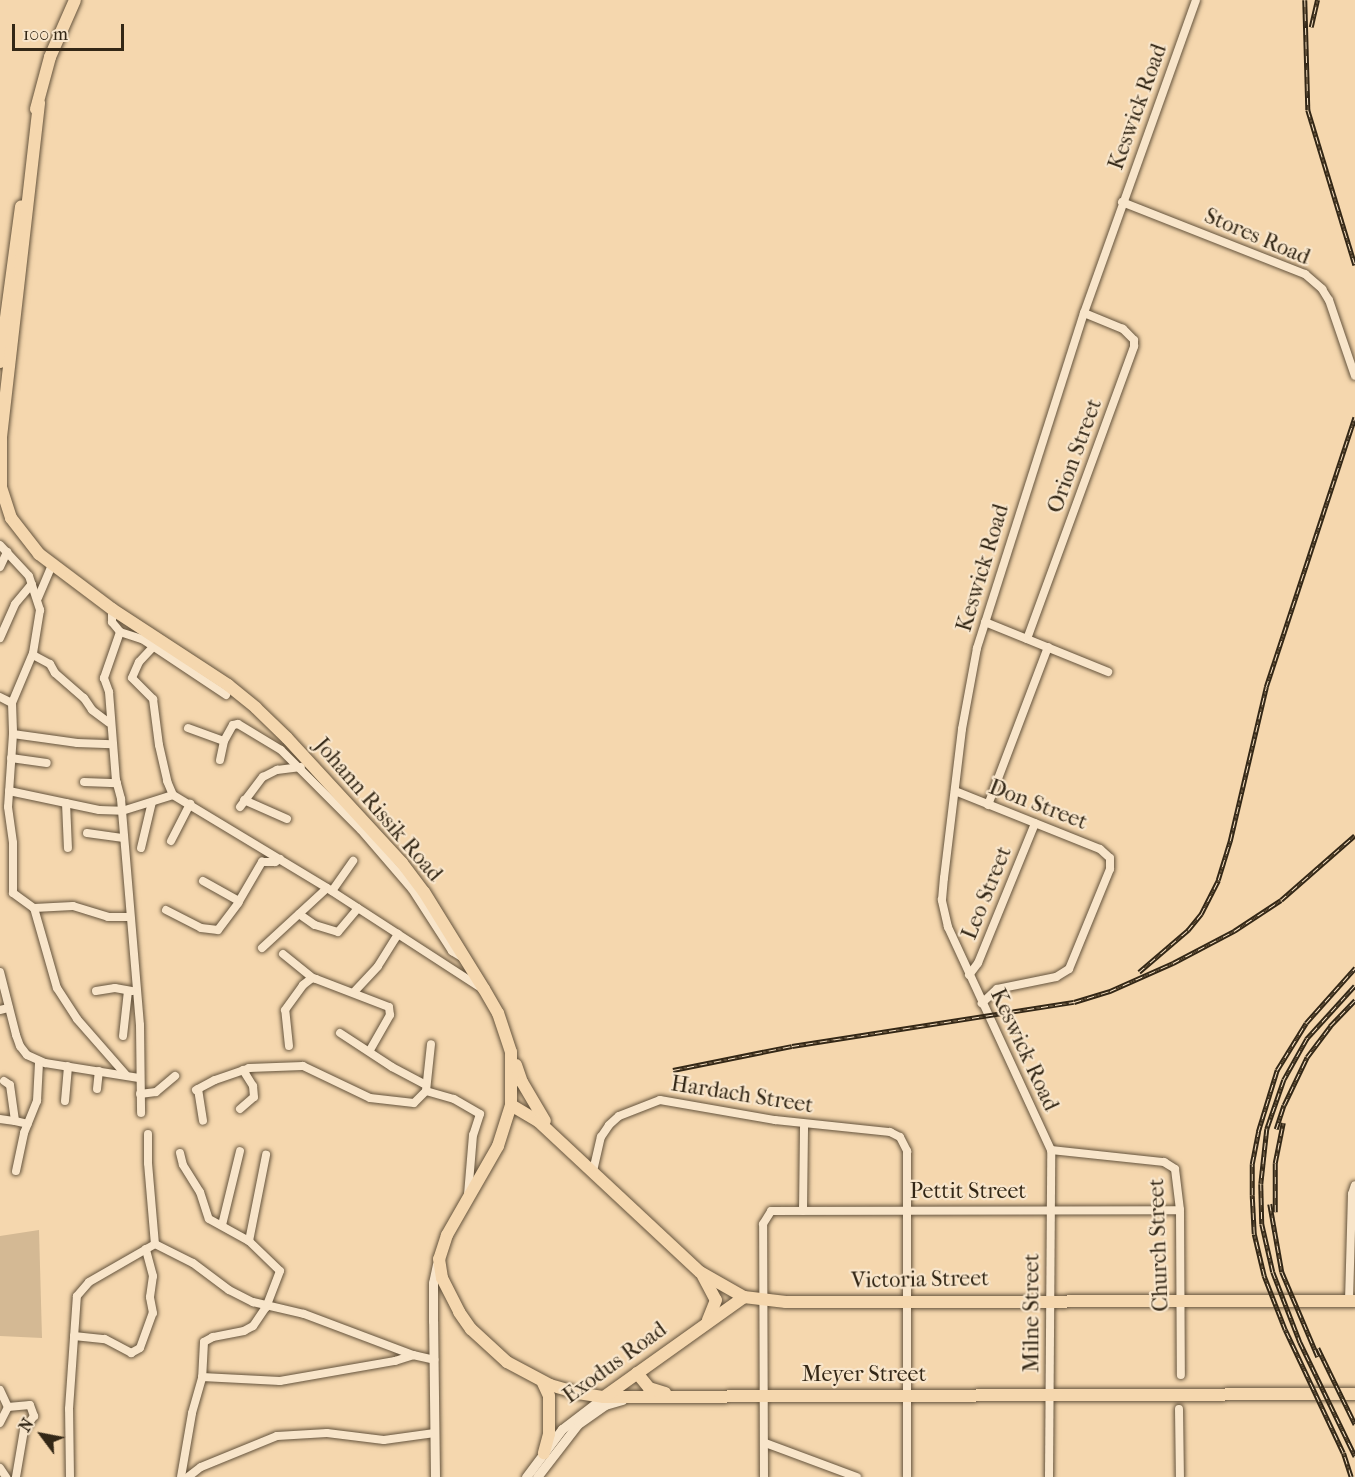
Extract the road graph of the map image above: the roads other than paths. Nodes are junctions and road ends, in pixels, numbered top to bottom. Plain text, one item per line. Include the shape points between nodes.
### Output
1 (75, 0) edge
2 (1196, 0) edge
3 (39, 103) junction
4 (1122, 202) junction
5 (12, 262) junction
6 (0, 274) edge
7 (8, 309) edge
8 (1083, 313) junction
9 (0, 362) edge
10 (1355, 375) edge
11 (2, 491) edge
12 (0, 545) edge
13 (7, 552) junction
14 (52, 565) junction
15 (0, 567) edge
16 (32, 584) junction
17 (38, 598) junction
18 (112, 609) junction
19 (985, 622) junction
20 (120, 632) junction
21 (0, 638) edge
22 (1028, 639) junction
23 (154, 646) junction
24 (1048, 647) junction
25 (33, 655) junction
26 (1108, 672) dead end
27 (226, 695) dead end
28 (0, 697) edge
29 (12, 703) junction
30 (110, 723) junction
31 (188, 728) dead end
32 (14, 734) junction
33 (224, 741) junction
34 (112, 744) junction
35 (11, 758) junction
36 (220, 760) dead end
37 (47, 763) dead end
38 (312, 764) junction
39 (297, 767) junction
40 (84, 782) dead end
41 (117, 783) junction
42 (955, 791) junction
43 (9, 793) junction
44 (0, 794) edge
45 (173, 795) junction
46 (152, 802) junction
47 (66, 803) junction
48 (190, 804) junction
49 (988, 805) junction
50 (122, 811) junction
51 (287, 819) dead end
52 (1035, 823) junction
53 (87, 833) dead end
54 (124, 838) junction
55 (171, 841) dead end
56 (68, 848) dead end
57 (141, 848) dead end
58 (280, 859) junction
59 (353, 861) dead end
60 (203, 881) dead end
61 (330, 890) junction
62 (239, 901) junction
63 (34, 908) junction
64 (358, 908) junction
65 (166, 910) dead end
66 (298, 914) junction
67 (130, 917) junction
68 (398, 934) junction
69 (262, 948) dead end
70 (284, 954) dead end
71 (467, 961) junction
72 (0, 972) edge
73 (969, 975) junction
74 (313, 978) junction
75 (484, 989) junction
76 (96, 991) dead end
77 (132, 991) junction
78 (354, 992) junction
79 (982, 1003) junction
80 (9, 1008) junction
81 (0, 1010) edge
82 (340, 1033) dead end
83 (123, 1036) dead end
84 (431, 1044) dead end
85 (289, 1046) dead end
86 (370, 1050) junction
87 (511, 1052) junction
88 (39, 1062) junction
89 (68, 1066) junction
90 (243, 1070) junction
91 (99, 1071) junction
92 (126, 1075) junction
93 (175, 1076) dead end
94 (139, 1078) junction
95 (4, 1081) dead end
96 (426, 1088) junction
97 (96, 1089) dead end
98 (140, 1094) junction
99 (65, 1101) dead end
100 (511, 1105) junction
101 (240, 1109) dead end
102 (141, 1113) dead end
103 (508, 1117) junction
104 (0, 1119) edge
105 (15, 1121) junction
106 (203, 1121) dead end
107 (28, 1124) junction
108 (804, 1124) junction
109 (148, 1134) dead end
110 (552, 1135) junction
111 (1051, 1150) junction
112 (240, 1151) dead end
113 (180, 1153) dead end
114 (266, 1155) dead end
115 (16, 1171) dead end
116 (593, 1171) junction
117 (1355, 1185) edge
118 (468, 1199) junction
119 (1052, 1209) junction
120 (907, 1210) junction
121 (1180, 1210) junction
122 (803, 1211) junction
123 (222, 1225) junction
124 (1353, 1234) edge
125 (249, 1241) junction
126 (155, 1244) junction
127 (146, 1249) junction
128 (438, 1258) junction
129 (700, 1272) junction
130 (744, 1298) junction
131 (1050, 1299) junction
132 (765, 1300) junction
133 (1352, 1301) edge
134 (906, 1302) junction
135 (1180, 1303) junction
136 (266, 1307) junction
137 (705, 1323) junction
138 (74, 1336) junction
139 (413, 1355) junction
140 (434, 1360) junction
141 (637, 1373) junction
142 (1181, 1375) dead end
143 (202, 1377) junction
144 (543, 1383) junction
145 (0, 1390) edge
146 (1355, 1394) edge
147 (766, 1396) junction
148 (906, 1396) junction
149 (604, 1397) junction
150 (632, 1397) junction
151 (681, 1397) junction
152 (1050, 1397) junction
153 (5, 1404) edge
154 (1179, 1409) dead end
155 (0, 1423) edge
156 (435, 1433) junction
157 (765, 1443) junction
158 (544, 1453) junction
159 (0, 1468) edge
160 (538, 1474) edge
161 (6, 1477) edge
162 (16, 1477) edge
163 (70, 1477) edge
164 (181, 1477) edge
165 (189, 1477) edge
166 (435, 1477) edge
167 (526, 1477) edge
168 (764, 1477) edge
169 (857, 1477) edge
170 (906, 1477) edge
171 (1049, 1477) edge
172 (1180, 1477) edge

1 - 3 main road via 50,57
2 - 4 street, Keswick Road
3 - 5 main road
3 - 7 main road
4 - 8 street, Keswick Road
4 - 10 street, Stores Road via 1305,274 1329,300
5 - 6 main road
5 - 7 main road
7 - 9 main road
7 - 11 main road, Johann Rissik Road
8 - 19 street, Keswick Road
8 - 22 street, Orion Street via 1123,329 1134,340 1134,346
11 - 14 main road, Johann Rissik Road via 21,533
12 - 13 street
13 - 15 street
13 - 16 street
14 - 17 street
14 - 18 main road, Johann Rissik Road
16 - 17 street
16 - 21 street via 15,603
17 - 25 street via 40,610
18 - 20 street via 112,622
18 - 38 main road, Johann Rissik Road via 228,686
19 - 22 street
19 - 42 street, Keswick Road via 970,678
20 - 23 street
20 - 30 street via 104,674
22 - 24 street
23 - 27 street
23 - 45 street via 139,662 132,678 153,699 166,781
24 - 26 street
24 - 49 street
25 - 29 street
25 - 30 street via 50,664 92,710
28 - 29 street
29 - 32 street
30 - 34 street
31 - 33 street
32 - 34 street
32 - 35 street
33 - 36 street
33 - 39 street via 233,725 238,724 268,740
34 - 41 street
35 - 37 street
35 - 43 street
38 - 39 street
38 - 71 main road, Johann Rissik Road via 402,863
39 - 51 street via 268,773 242,803
39 - 71 street via 373,843 412,889 452,951
40 - 41 street
41 - 50 street
42 - 49 street, Don Street
42 - 73 street, Keswick Road via 942,900 948,927
43 - 44 street
43 - 47 street
43 - 63 street via 11,888 15,896
45 - 46 street
45 - 48 street
46 - 50 street
46 - 57 street
47 - 50 street
47 - 56 street
48 - 55 street
48 - 58 street
49 - 52 street, Don Street
50 - 54 street
52 - 73 street, Leo Street via 978,963
52 - 79 street, Don Street via 1100,849 1110,858 1110,869 1071,966 1056,977 997,989
53 - 54 street
54 - 67 street
58 - 61 street
58 - 62 street via 262,862
59 - 61 street
60 - 62 street
61 - 64 street
61 - 66 street
62 - 65 street via 218,930 201,928
63 - 67 street via 73,906 108,917
63 - 92 street via 57,988 77,1019
64 - 66 street via 338,932 315,925
64 - 68 street
66 - 69 street
67 - 77 street
68 - 75 street
68 - 78 street via 378,966
70 - 74 street
71 - 75 main road, Johann Rissik Road
72 - 80 street
73 - 79 street, Keswick Road
74 - 78 street
74 - 85 street via 285,1010
75 - 87 main road, Johann Rissik Road via 498,1013
76 - 77 street
77 - 83 street
77 - 94 street via 140,1025
78 - 86 street via 389,1007 390,1016
79 - 111 street, Keswick Road
80 - 81 street
80 - 88 street via 20,1047
82 - 86 street
84 - 96 street
86 - 96 street
87 - 100 main road, Johann Rissik Road
87 - 110 main road via 530,1098
88 - 89 street
88 - 107 street via 37,1101
89 - 91 street
89 - 99 street
90 - 96 street via 303,1066 376,1100 414,1102
90 - 101 street via 253,1086 254,1097
90 - 106 street via 197,1090
91 - 92 street
91 - 97 street
92 - 94 street
93 - 98 street via 156,1092
94 - 98 street
95 - 105 street via 10,1085
96 - 118 street via 480,1114 473,1135
98 - 102 street
100 - 103 main road, Johann Rissik Road
100 - 110 main road, Victoria Street via 533,1117
103 - 110 main road, Victoria Street
103 - 118 main road, Johann Rissik Road via 498,1146
104 - 105 street
105 - 107 street
107 - 115 street
108 - 116 street, Hardach Street via 660,1100 619,1116 609,1125 601,1137
108 - 120 street, Hardach Street via 890,1132 900,1137 907,1151
108 - 122 street
109 - 126 street
110 - 116 main road, Victoria Street
111 - 119 street, Milne Street
111 - 121 street, Church Street via 1172,1165 1178,1174
112 - 123 street
113 - 123 street via 200,1192 206,1215
114 - 125 street
116 - 129 main road, Victoria Street
117 - 124 street
118 - 128 main road, Johann Rissik Road
119 - 120 street, Pettit Street
119 - 121 street, Pettit Street
119 - 131 street, Milne Street
120 - 122 street, Pettit Street
120 - 134 street
121 - 135 street, Church Street
122 - 132 street, Pettit Street via 771,1211 764,1224
123 - 125 street
124 - 133 street
125 - 136 street via 280,1271
126 - 127 street
126 - 136 street via 208,1272 229,1290
127 - 138 street via 84,1286 76,1301
127 - 138 street via 153,1276 153,1313 140,1348 131,1353 105,1339
128 - 140 street, Johann Rissik Road via 433,1283
128 - 144 main road, Meyer Street via 442,1278 471,1329 507,1362
129 - 130 main road, Victoria Street
129 - 137 main road via 716,1300
130 - 132 main road, Victoria Street
130 - 137 main road, Exodus Road
131 - 134 main road, Victoria Street
131 - 135 main road, Victoria Street
131 - 152 street, Milne Street
132 - 134 main road, Victoria Street
132 - 147 street
133 - 135 main road, Victoria Street
134 - 148 street
135 - 142 street, Church Street
136 - 139 street via 304,1314
136 - 143 street via 248,1330 204,1342
137 - 141 main road, Exodus Road
138 - 163 street
139 - 140 street
139 - 143 street via 280,1381
140 - 156 street, Johann Rissik Road
141 - 149 main road, Exodus Road
141 - 151 main road via 649,1388
143 - 164 street
144 - 149 main road, Meyer Street
144 - 158 main road via 549,1396 549,1434
145 - 153 street
146 - 152 main road, Meyer Street
147 - 148 main road, Meyer Street
147 - 151 main road, Meyer Street
147 - 157 street
148 - 152 main road, Meyer Street
148 - 170 street
149 - 150 main road, Meyer Street
149 - 158 street, Exodus Road via 569,1422
150 - 151 main road, Meyer Street
150 - 160 street, Exodus Road via 597,1410 578,1424
152 - 171 street, Milne Street
153 - 155 street
153 - 162 street via 30,1405 34,1416 22,1435
154 - 172 street
156 - 165 street via 384,1440 327,1433 277,1436 201,1467
156 - 166 street, Johann Rissik Road
157 - 168 street
157 - 169 street
158 - 160 street, Exodus Road
159 - 161 street
160 - 167 street, Exodus Road

